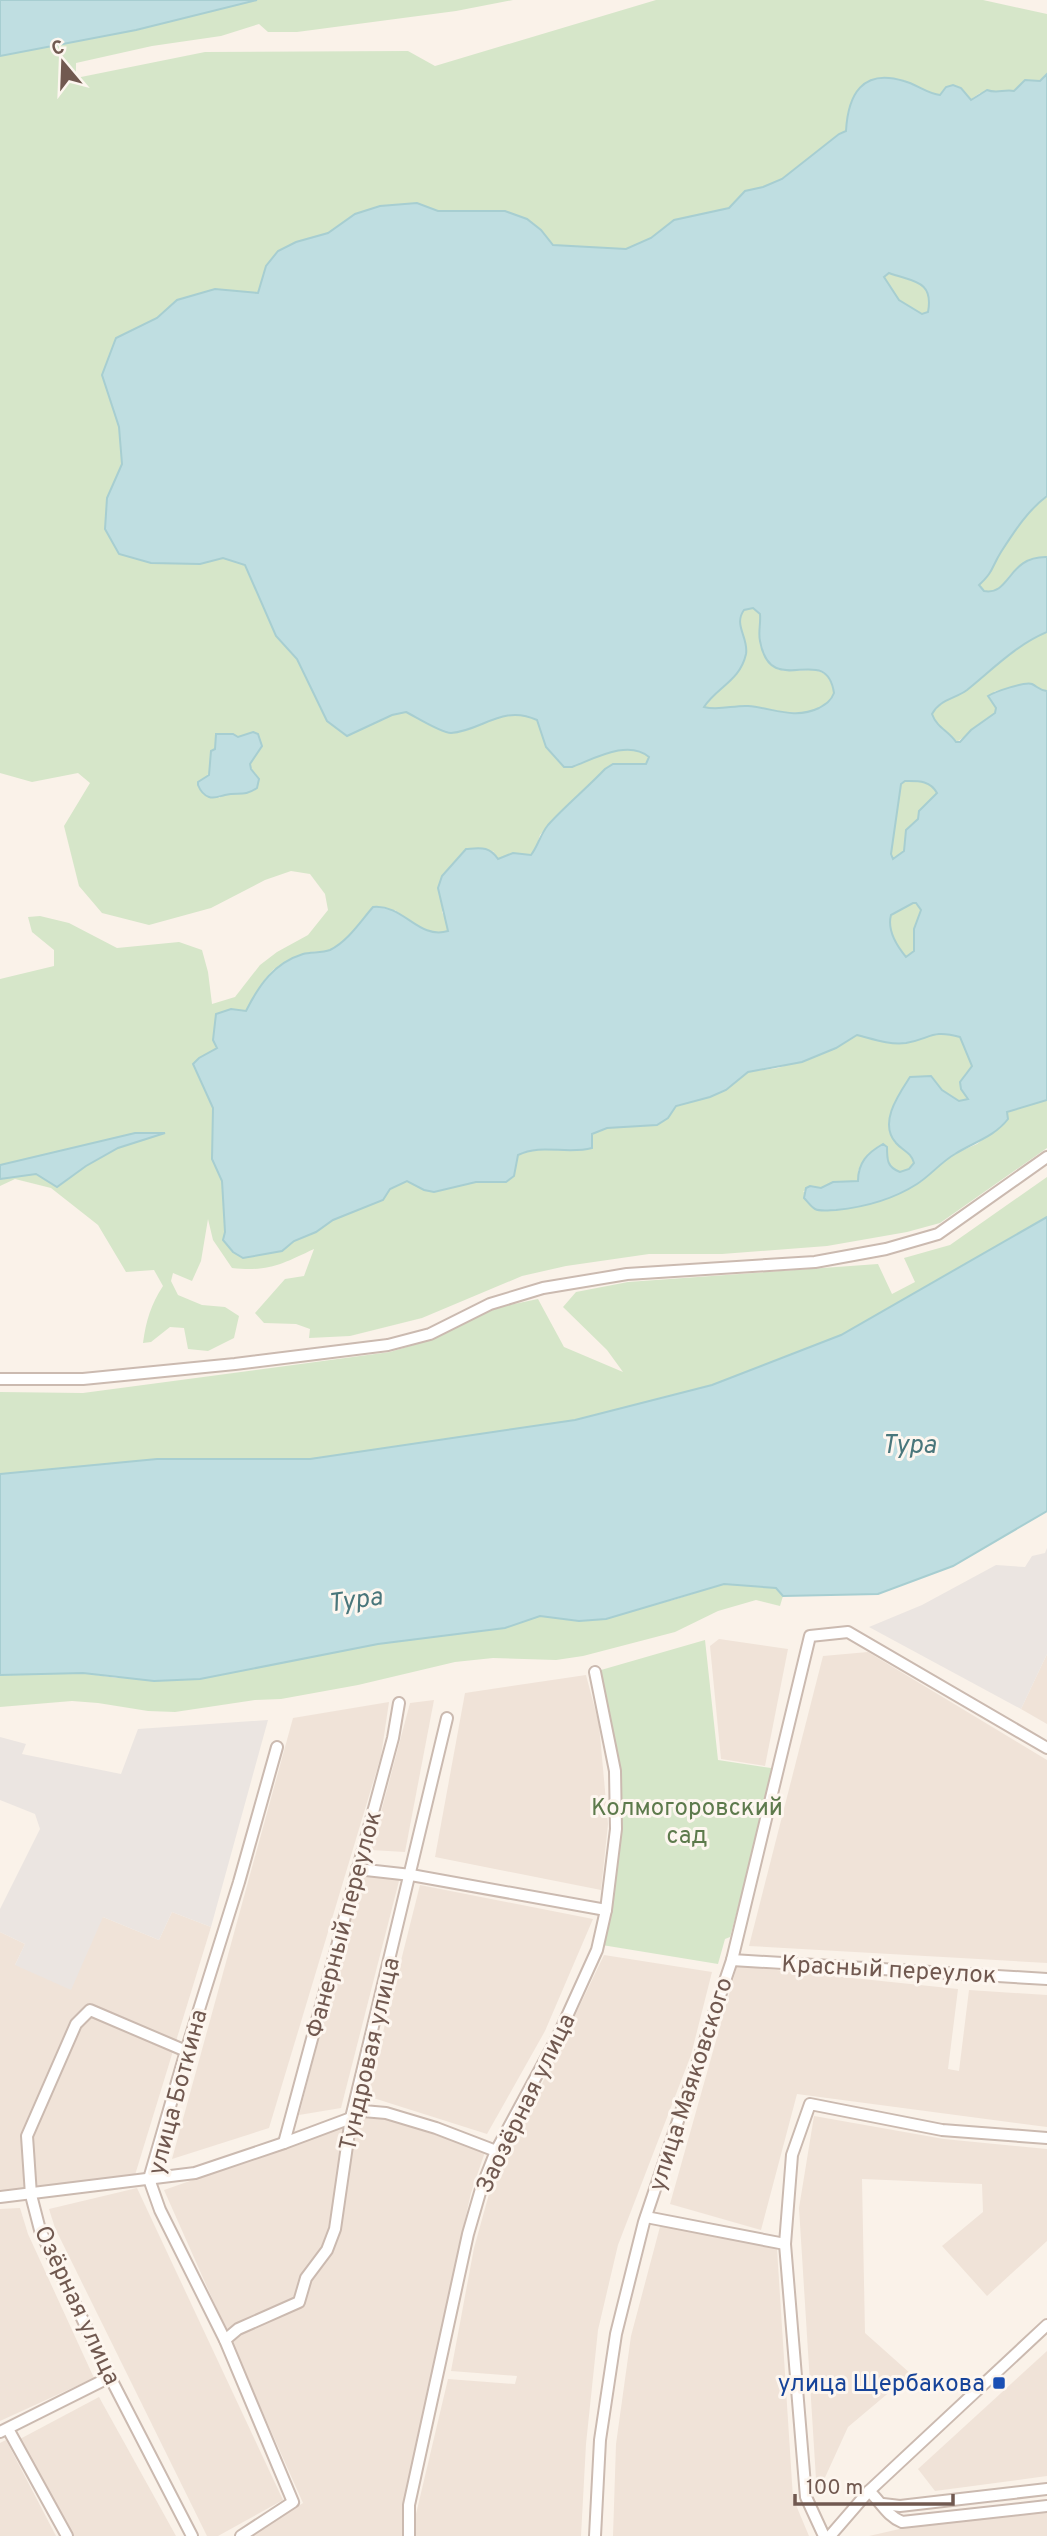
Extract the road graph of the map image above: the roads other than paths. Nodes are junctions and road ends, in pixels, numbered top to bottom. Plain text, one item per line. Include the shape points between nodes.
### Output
1 (1047, 1157) edge
2 (0, 1379) edge
3 (596, 1672) dead end
4 (399, 1703) dead end
5 (447, 1718) dead end
6 (277, 1747) dead end
7 (1047, 1748) edge
8 (357, 1869) junction
9 (411, 1875) junction
10 (606, 1910) junction
11 (732, 1960) junction
12 (1047, 1979) edge
13 (186, 2051) junction
14 (351, 2118) junction
15 (1047, 2138) edge
16 (284, 2143) junction
17 (496, 2151) junction
18 (149, 2179) junction
19 (31, 2194) junction
20 (0, 2197) edge
21 (646, 2217) junction
22 (785, 2244) junction
23 (1047, 2325) edge
24 (225, 2340) junction
25 (110, 2377) junction
26 (4, 2430) edge
27 (1047, 2489) edge
28 (869, 2491) junction
29 (883, 2504) junction
30 (1047, 2506) edge
31 (67, 2536) edge
32 (192, 2536) edge
33 (241, 2536) edge
34 (409, 2536) edge
35 (595, 2536) edge
36 (824, 2536) edge
37 (830, 2536) edge

1 - 2 street via 938,1234 886,1249 815,1262 627,1274 542,1288 490,1304 430,1334 388,1345 83,1379
3 - 10 street, Заозёрная улица via 615,1770 616,1829
4 - 8 street, Фанерный переулок
5 - 9 street, Тундровая улица
6 - 13 street, улица Боткина
7 - 11 street, улица Маяковского via 848,1632 810,1636
8 - 9 street
8 - 16 street, Фанерный переулок
9 - 10 street
9 - 14 street, Тундровая улица
10 - 17 street, Заозёрная улица via 597,1950 558,2036
11 - 12 street, Красный переулок
11 - 21 street, улица Маяковского
13 - 18 street, улица Боткина
13 - 19 street, Озёрная улица via 90,2010 76,2024 27,2136
14 - 16 street
14 - 17 street via 363,2111 386,2113
14 - 24 street, Тундровая улица via 335,2229 327,2250 306,2278 299,2302 238,2329
15 - 22 street via 942,2130 810,2104 792,2155
16 - 18 street via 195,2173
17 - 34 street, Заозёрная улица via 468,2234 409,2505
18 - 19 street
18 - 24 street, улица Боткина
19 - 20 street
19 - 25 street, Озёрная улица via 40,2231
21 - 22 street
21 - 35 street, улица Маяковского via 616,2334 600,2440
22 - 36 street via 806,2497
23 - 28 street
24 - 33 street, улица Боткина via 293,2502
25 - 26 street
25 - 32 street, Озёрная улица
26 - 31 street
27 - 29 street via 900,2506
28 - 29 street
28 - 37 street
29 - 30 street via 891,2517 902,2522

